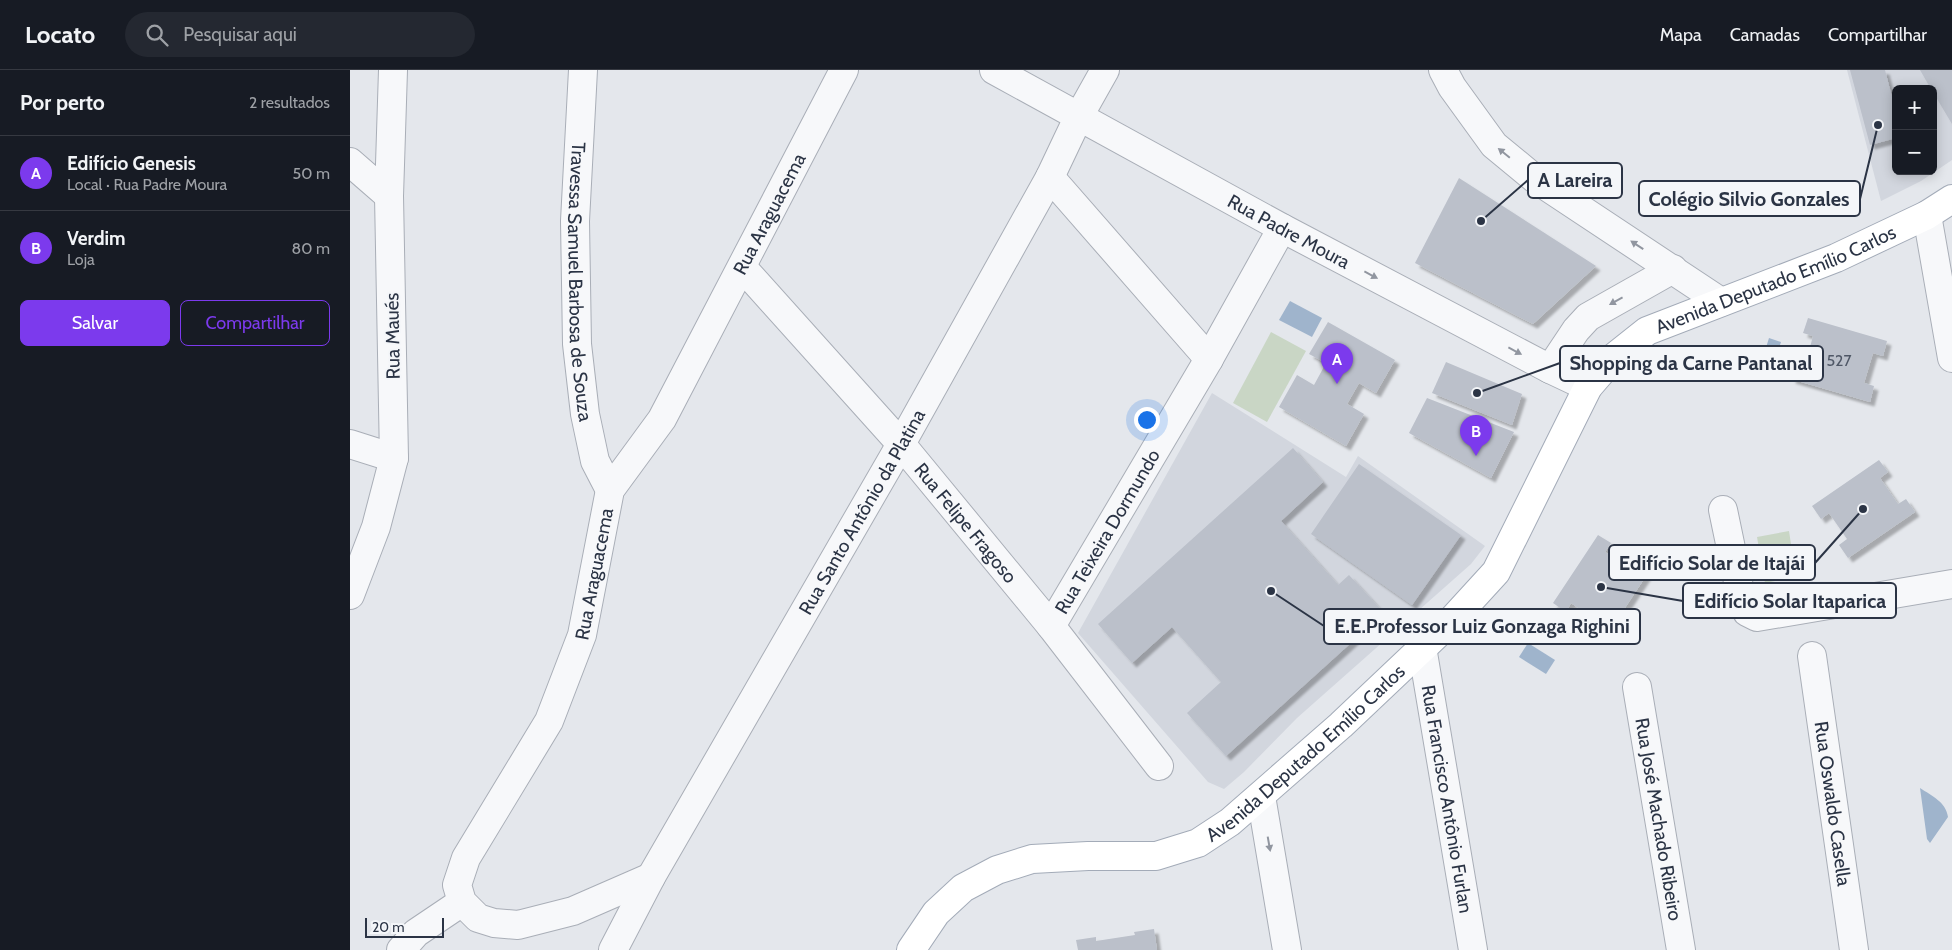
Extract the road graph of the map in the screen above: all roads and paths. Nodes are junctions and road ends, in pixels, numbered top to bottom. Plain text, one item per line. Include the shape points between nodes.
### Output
1 (393, 70) edge
2 (583, 70) edge
3 (844, 70) edge
4 (994, 70) edge
5 (1105, 70) edge
6 (1443, 70) edge
7 (1078, 118) junction
8 (350, 162) edge
9 (1050, 176) junction
10 (388, 196) junction
11 (1952, 199) edge
12 (1927, 215) junction
13 (1282, 228) junction
14 (742, 267) junction
15 (1674, 269) junction
16 (1721, 302) junction
17 (1952, 358) edge
18 (1210, 359) junction
19 (1550, 369) junction
20 (1588, 387) junction
21 (350, 444) edge
22 (901, 444) junction
23 (394, 458) junction
24 (610, 490) junction
25 (1723, 510) dead end
26 (1952, 584) edge
27 (350, 594) edge
28 (1051, 626) junction
29 (1422, 647) junction
30 (1812, 656) dead end
31 (1637, 687) dead end
32 (1159, 766) dead end
33 (1261, 796) junction
34 (651, 878) junction
35 (462, 902) junction
36 (401, 950) edge
37 (613, 950) edge
38 (911, 950) edge
39 (1287, 950) edge
40 (1473, 950) edge
41 (1681, 950) edge
42 (1854, 950) edge

1 - 10 street, Rua Maués
2 - 24 street, Travessa Samuel Barbosa de Souza via 575,221 577,344 585,414 595,461
3 - 14 street, Rua Araguacema
4 - 7 street, Rua Padre Moura
5 - 7 street, Rua Santo Antônio da Platina
15 -> 6 street via 1534,178 1494,145
7 - 9 street, Rua Santo Antônio da Platina
7 - 13 street, Rua Padre Moura
8 - 10 street
9 - 18 street
9 - 22 street, Rua Santo Antônio da Platina
10 - 23 street, Rua Maués
11 - 12 main road, Avenida Deputado Emílio Carlos
12 - 16 main road, Avenida Deputado Emílio Carlos via 1836,258
12 - 17 street
13 - 18 street, Rua Teixeira Dormundo
13 -> 19 street, Rua Padre Moura
14 - 22 street, Rua Felipe Fragoso
14 - 24 street, Rua Araguacema via 662,419
15 - 16 street
15 -> 19 street via 1588,317
16 - 20 main road, Avenida Deputado Emílio Carlos via 1647,332 1613,358
18 - 28 street, Rua Teixeira Dormundo
19 - 20 street, Rua Padre Moura
20 - 29 main road, Avenida Deputado Emílio Carlos via 1496,572
21 - 23 street
22 - 28 street, Rua Felipe Fragoso
22 - 34 street, Rua Santo Antônio da Platina
23 - 27 street, Rua Maués via 376,526
24 - 35 street, Rua Araguacema via 582,636 549,721 466,858 457,885
25 - 26 street via 1742,601 1747,612 1757,617
28 - 32 street, Rua Felipe Fragoso
29 - 33 main road, Avenida Deputado Emílio Carlos
29 - 40 street, Rua Francisco Antônio Furlan
30 - 42 street, Rua Oswaldo Casella
31 - 41 street, Rua José Machado Ribeiro
33 - 38 main road, Avenida Deputado Emílio Carlos via 1198,843 1156,856 1032,859 997,870 963,888 936,913
33 -> 39 street
34 - 35 street via 573,911 518,925 478,918
34 - 37 street, Rua Santo Antônio da Platina
35 - 36 street via 416,933

